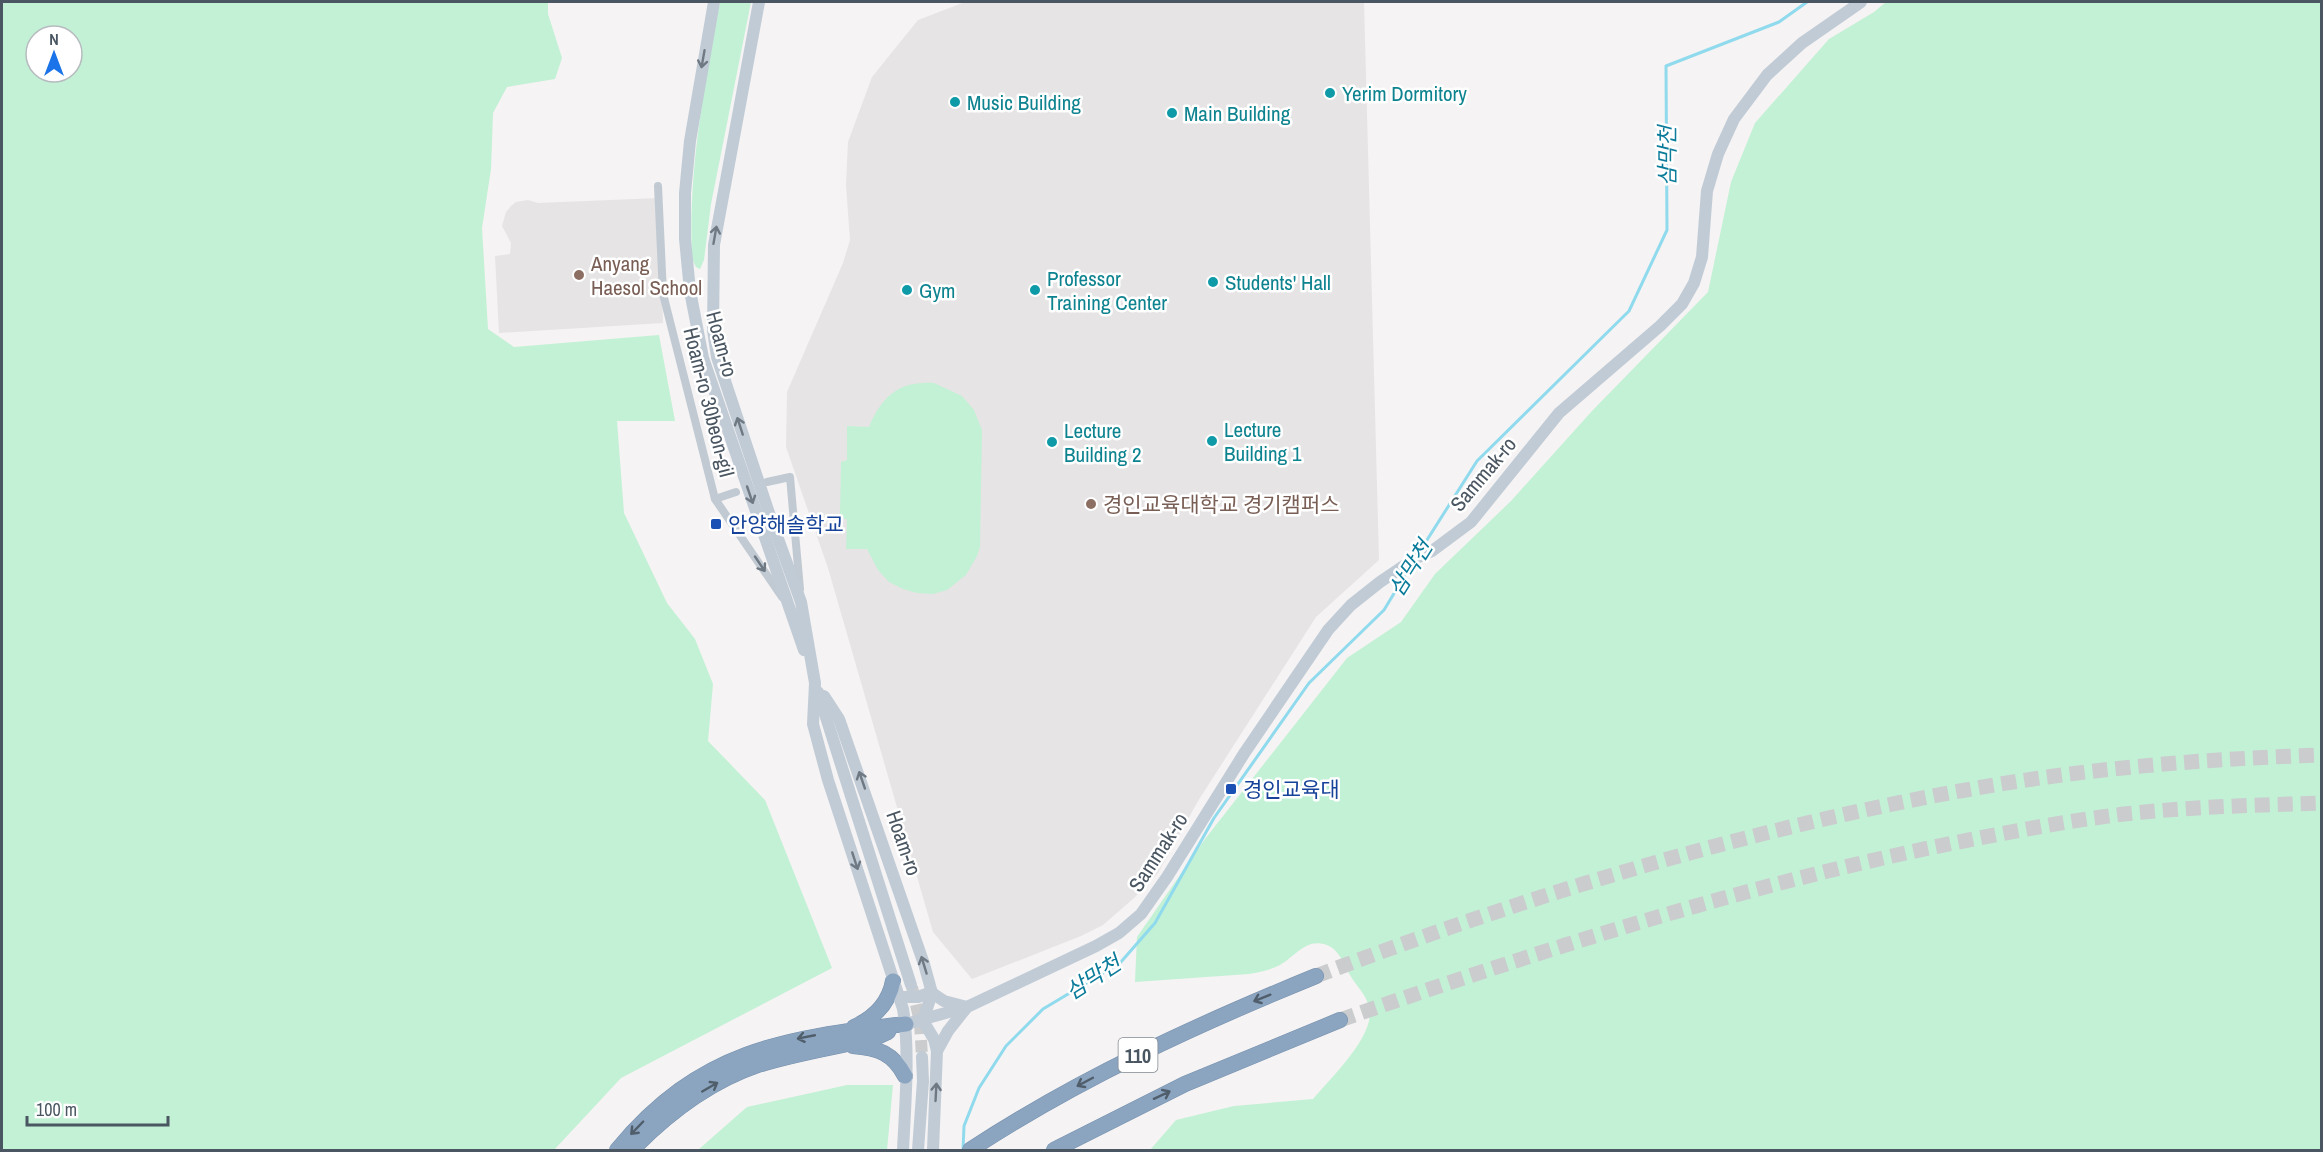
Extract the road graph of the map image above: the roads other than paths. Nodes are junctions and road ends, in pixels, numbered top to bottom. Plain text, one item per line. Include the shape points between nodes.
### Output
1 (714, 2) edge
2 (759, 2) edge
3 (1861, 2) edge
4 (658, 186) dead end
5 (767, 482) dead end
6 (736, 492) dead end
7 (715, 499) junction
8 (801, 602) junction
9 (789, 607) junction
10 (815, 683) junction
11 (1316, 976) tunnel mouth
12 (893, 981) junction
13 (911, 985) tunnel mouth
14 (932, 992) junction
15 (900, 997) junction
16 (967, 1007) junction
17 (1340, 1020) tunnel mouth
18 (923, 1021) junction
19 (906, 1024) junction
20 (842, 1038) junction
21 (937, 1051) junction
22 (905, 1055) junction
23 (922, 1057) tunnel mouth
24 (937, 1068) junction
25 (905, 1076) junction
26 (637, 1148) edge
27 (617, 1150) edge
28 (903, 1150) edge
29 (918, 1150) edge
30 (933, 1150) edge
31 (970, 1150) edge
32 (1054, 1150) edge

1 -> 9 main road, Hoam-ro via 685,192 690,291 703,358
8 -> 2 main road, Hoam-ro via 717,357 713,330 714,245
3 - 16 main road, Sammak-ro via 1775,67 1734,119 1707,191 1702,257 1682,304 1559,413 1471,522 1380,582 1328,630 1141,914 1096,946
4 - 7 street, Hoam-ro 30beon-gil via 663,294
5 - 8 street, Hoam-ro 30beon-gil via 790,477
6 - 7 street, Hoam-ro 30beon-gil
7 -> 9 street
8 - 10 main road, Hoam-ro
9 - 10 main road, Hoam-ro
10 -> 12 main road, Hoam-ro via 813,724
10 - 13 main road, Hoam-ro
14 -> 10 main road, Hoam-ro via 843,729
11 -> 31 highway, 110 via 1110,1069
12 - 15 main road, Hoam-ro
12 - 20 highway via 889,996 874,1015
14 - 15 main road via 918,998
14 - 16 main road via 944,1001
14 - 18 main road
15 - 19 main road, Hoam-ro
16 - 18 main road, Sammak-ro
16 - 21 main road
32 -> 17 highway, 110 via 1185,1084
18 - 19 main road, Sammak-ro
18 - 21 main road
19 - 20 highway via 875,1038
19 - 22 main road
20 - 25 highway via 887,1053
26 -> 20 highway via 697,1094 736,1074
20 -> 27 highway via 762,1048 719,1066 669,1099
21 - 24 main road
22 - 24 main road via 920,1052
22 - 25 main road
23 - 29 main road
30 -> 24 main road
25 - 28 main road

